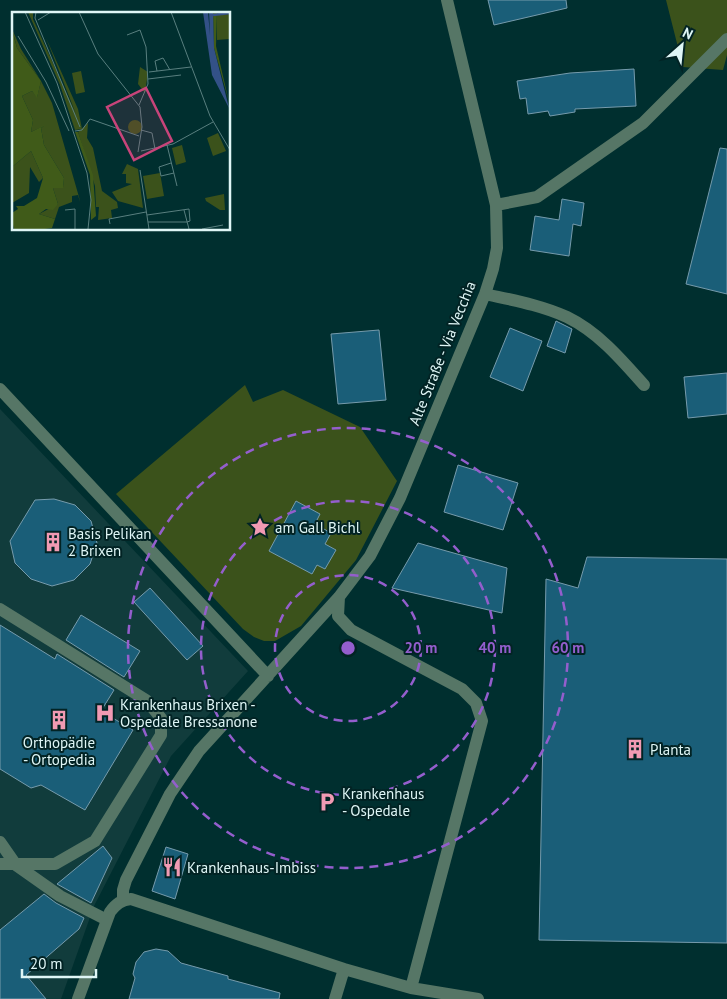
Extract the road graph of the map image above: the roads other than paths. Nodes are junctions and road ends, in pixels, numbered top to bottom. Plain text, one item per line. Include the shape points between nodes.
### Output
1 (447, 0) edge
2 (727, 39) edge
3 (496, 205) junction
4 (486, 294) junction
5 (644, 385) dead end
6 (0, 389) edge
7 (339, 598) junction
8 (0, 610) edge
9 (268, 676) junction
10 (0, 842) edge
11 (0, 864) edge
12 (16, 864) junction
13 (123, 900) junction
14 (107, 920) junction
15 (344, 969) junction
16 (411, 988) junction
17 (78, 999) edge
18 (335, 999) edge
19 (478, 999) edge

1 - 3 street, Alte Straße - Via Vecchia
2 - 3 street via 643,123 537,198
3 - 4 street, Alte Straße - Via Vecchia via 497,248
4 - 5 street via 566,316 619,355
4 - 7 street, Alte Straße - Via Vecchia via 400,498 370,556
6 - 9 street
7 - 9 street, Alte Straße - Via Vecchia
7 - 16 street via 338,616 351,630 462,689 476,703 482,721
8 - 12 street via 146,700 161,718 161,735 95,841 55,864
9 - 13 street, Alte Straße - Via Vecchia via 199,751 170,794 126,880
10 - 12 street
11 - 12 street
12 - 14 street via 60,896
13 - 14 street via 115,905
13 - 15 street via 130,899
14 - 17 street
15 - 16 street
15 - 18 street
16 - 19 street

